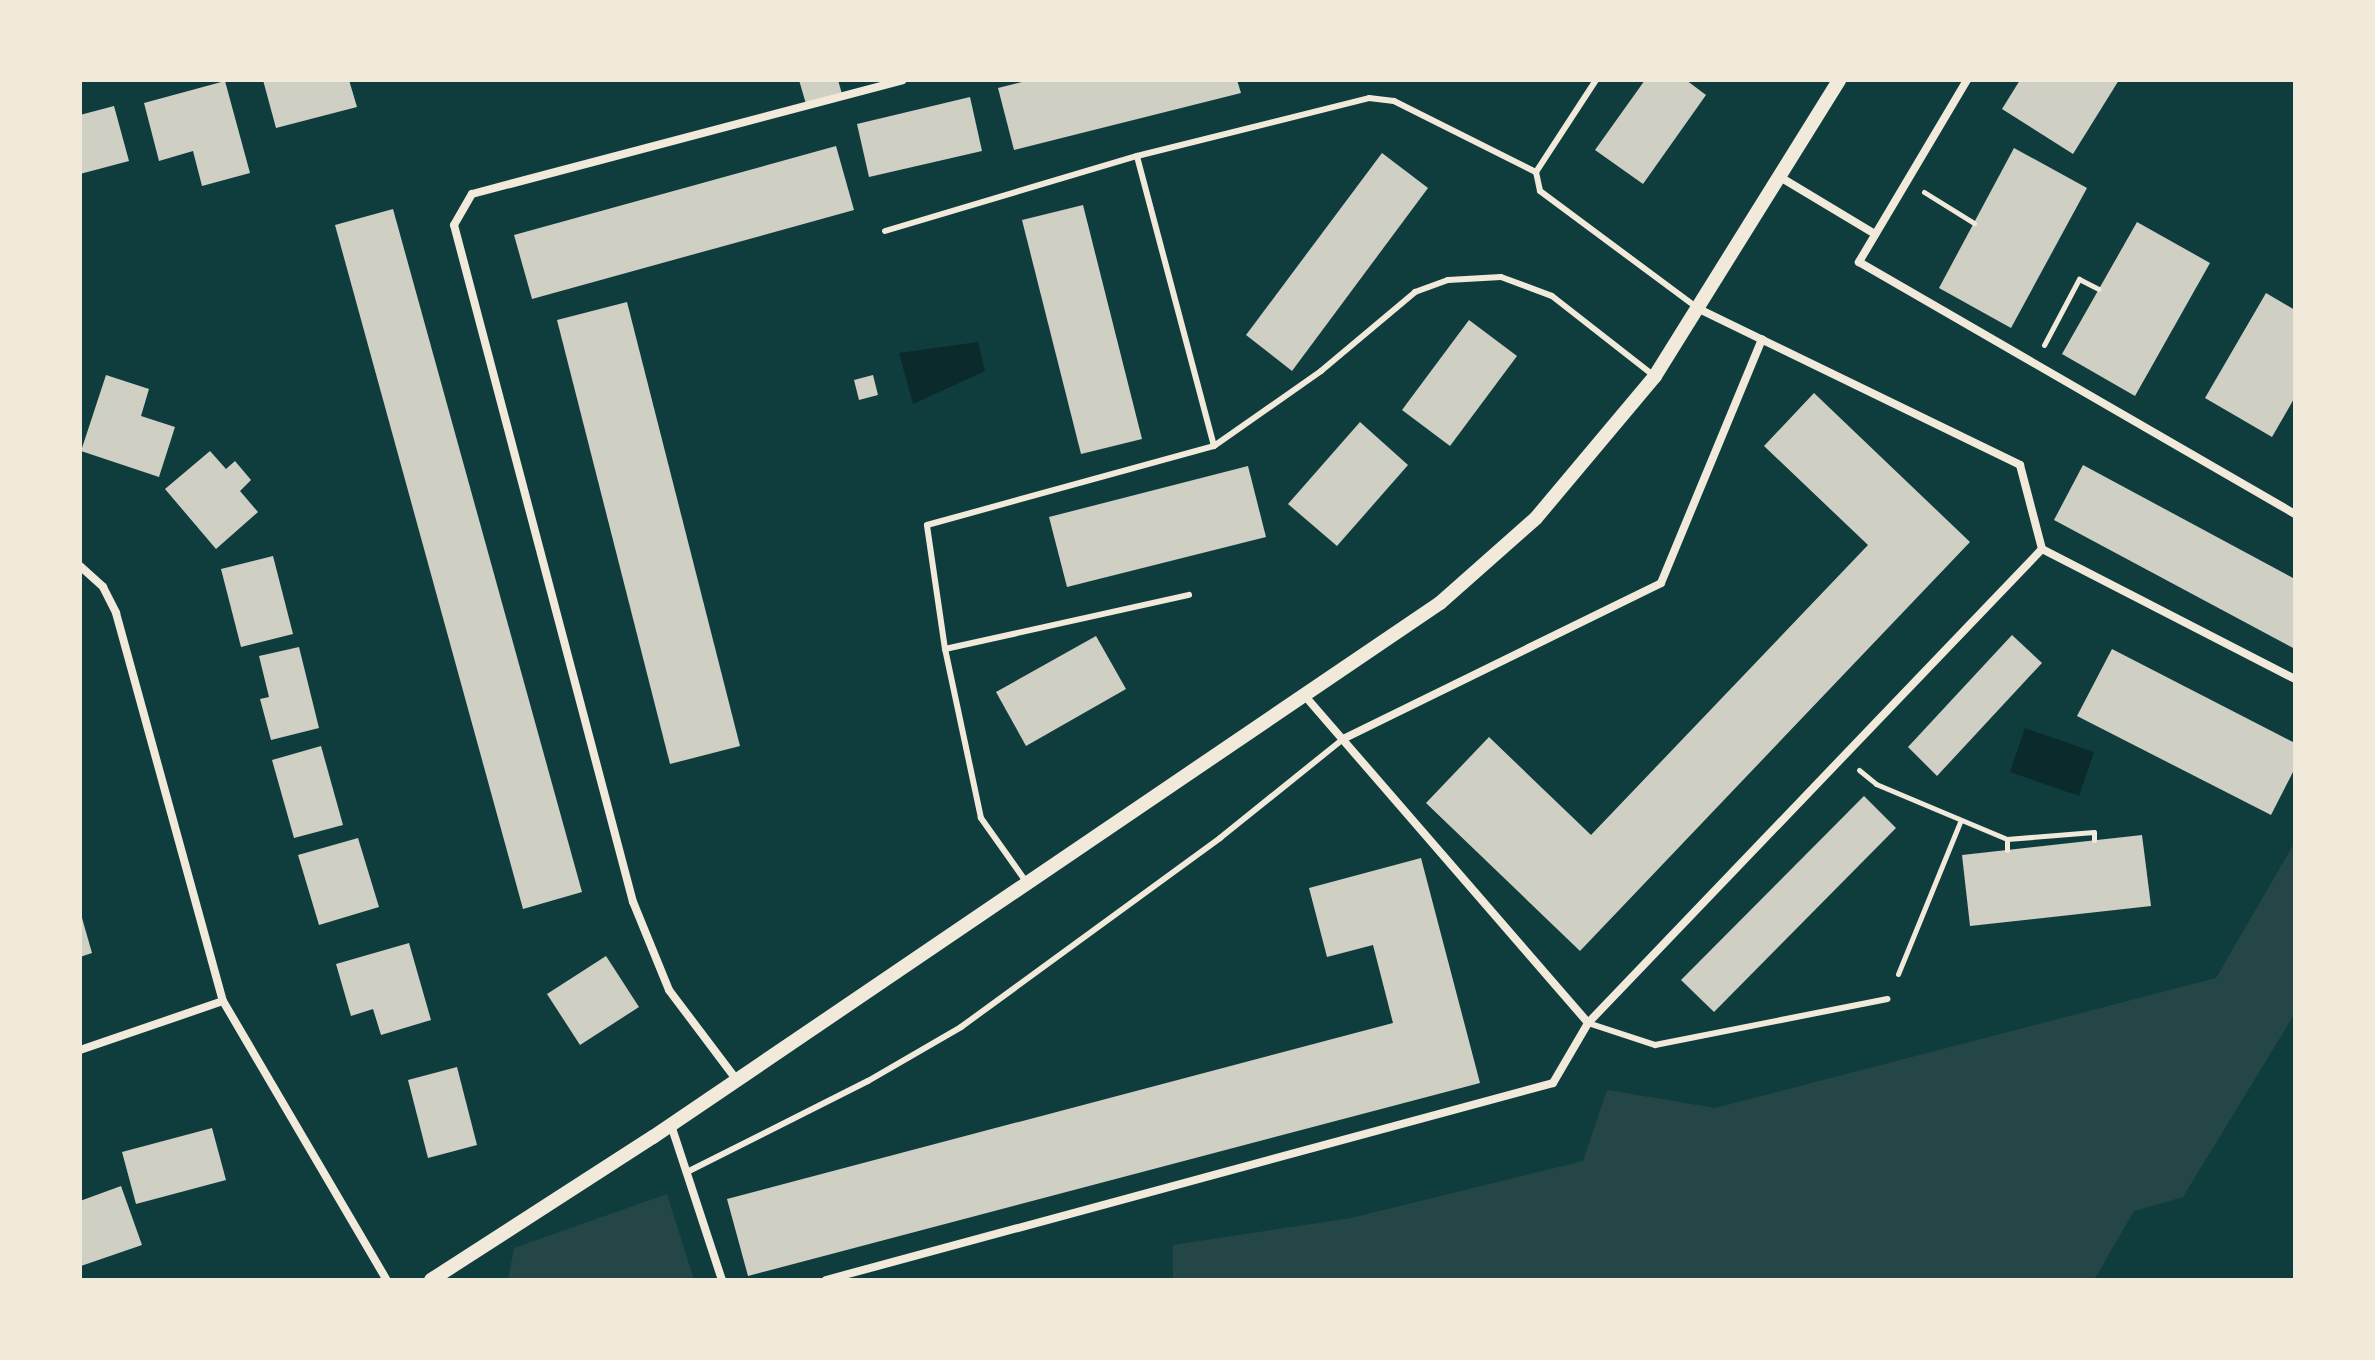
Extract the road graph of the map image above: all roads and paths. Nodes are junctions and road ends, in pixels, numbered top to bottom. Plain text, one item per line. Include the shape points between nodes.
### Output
1 (902, 80) edge
2 (1596, 80) edge
3 (1839, 80) edge
4 (1967, 80) edge
5 (1137, 156) junction
6 (1536, 172) junction
7 (1780, 177) junction
8 (1906, 182) junction
9 (1974, 223) dead end
10 (885, 231) dead end
11 (1875, 234) junction
12 (2099, 289) dead end
13 (1699, 309) junction
14 (1762, 339) junction
15 (2034, 363) junction
16 (1655, 376) junction
17 (1214, 446) junction
18 (2295, 514) edge
19 (2042, 549) junction
20 (80, 566) edge
21 (1189, 595) dead end
22 (945, 649) junction
23 (2295, 679) edge
24 (1305, 696) junction
25 (1343, 739) junction
26 (1876, 784) dead end
27 (1961, 820) junction
28 (2007, 839) junction
29 (2094, 840) dead end
30 (2007, 850) dead end
31 (1027, 883) junction
32 (1898, 974) dead end
33 (1887, 999) dead end
34 (223, 1001) junction
35 (1588, 1023) junction
36 (80, 1050) edge
37 (736, 1079) junction
38 (671, 1125) junction
39 (687, 1172) junction
40 (387, 1280) edge
41 (431, 1280) edge
42 (722, 1280) edge
43 (826, 1280) edge

1 - 37 street via 472,194 454,225 633,902 669,990
2 - 6 lane
3 - 7 street
4 - 8 street
5 - 6 lane via 1369,98 1394,101
5 - 10 lane
5 - 17 lane
6 - 13 lane via 1540,191 1559,209
7 - 11 street
7 - 13 street
8 - 9 path
8 - 11 street
11 - 15 street via 1859,262
12 - 15 path via 2079,279
13 - 14 street
13 - 16 street
14 - 19 street via 2020,465
14 - 25 street via 1661,583
15 - 18 street
16 - 17 lane via 1552,296 1501,277 1473,275 1415,292 1321,371
16 - 24 street via 1536,518 1440,603
17 - 22 lane via 927,525
19 - 23 street
19 - 35 street
20 - 34 street via 103,587 116,613
21 - 22 lane
22 - 31 lane via 981,818
24 - 25 street
24 - 31 street
25 - 35 street
25 - 39 lane via 1220,838 961,1027 868,1081
26 - 27 path
27 - 28 path
27 - 32 path
28 - 29 path via 2094,832
28 - 30 path
31 - 37 street
33 - 35 lane via 1655,1045
34 - 36 street
34 - 40 street
35 - 43 street via 1553,1083
37 - 38 street
38 - 39 street
38 - 41 street
39 - 42 street

